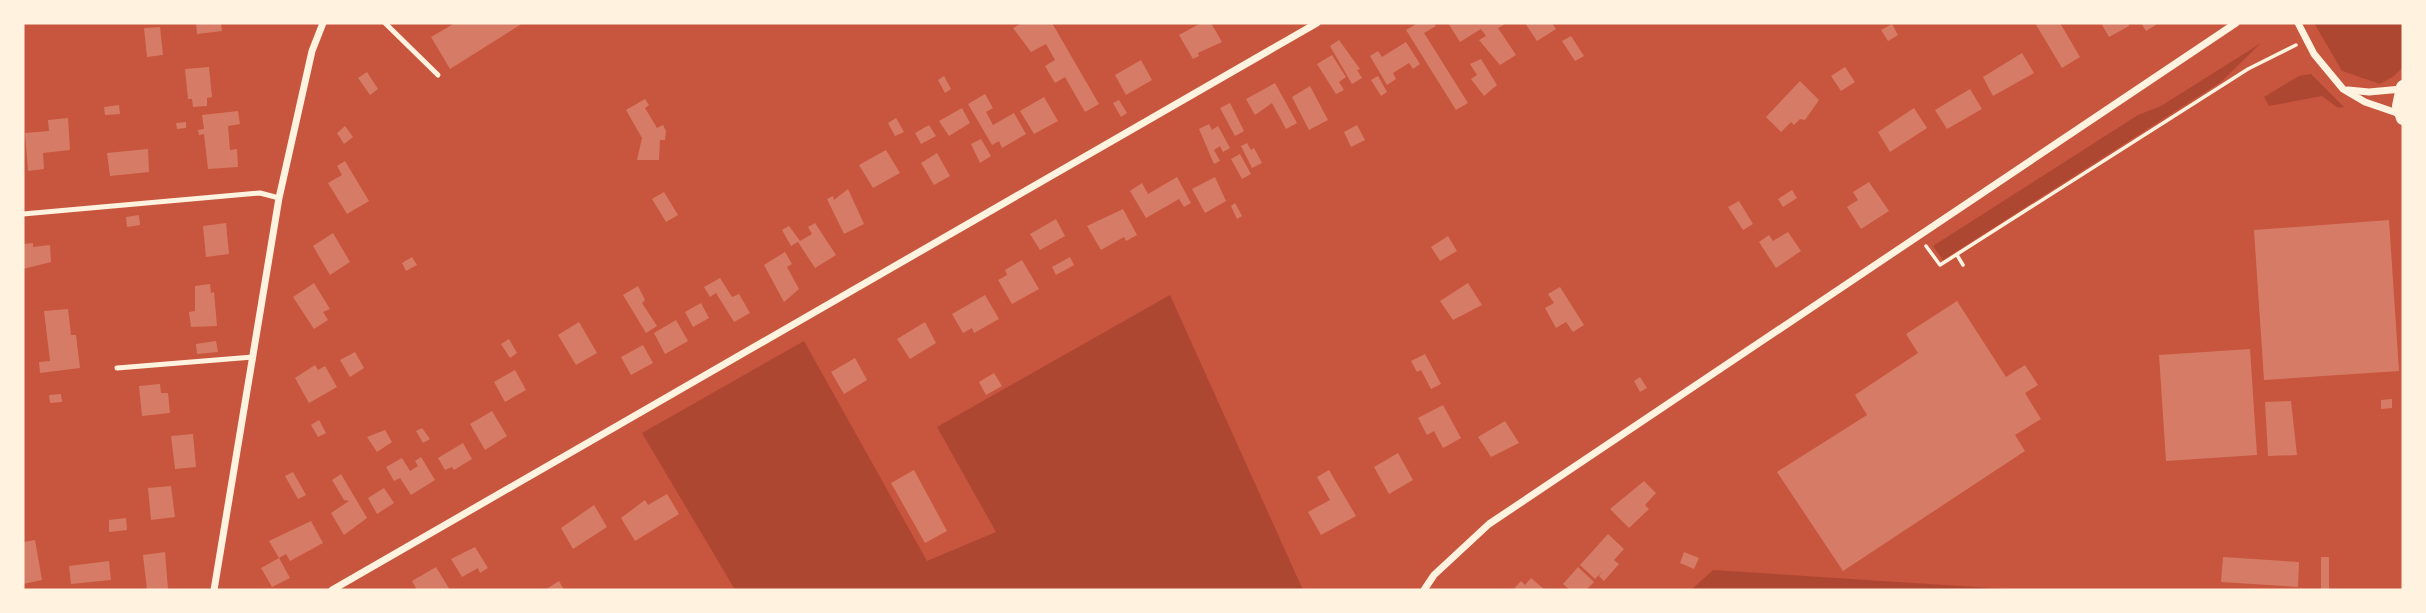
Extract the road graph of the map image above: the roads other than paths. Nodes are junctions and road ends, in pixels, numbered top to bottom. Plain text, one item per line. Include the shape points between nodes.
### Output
1 (323, 23) edge
2 (385, 23) edge
3 (1317, 23) edge
4 (2236, 23) edge
5 (2298, 23) edge
6 (438, 75) dead end
7 (2402, 88) edge
8 (2343, 89) junction
9 (2402, 116) edge
10 (279, 198) junction
11 (23, 214) edge
12 (253, 357) junction
13 (117, 368) dead end
14 (214, 590) edge
15 (331, 590) edge
16 (1424, 590) edge

1 - 10 street via 312,51
2 - 6 lane
3 - 15 street
4 - 16 street via 1489,524
5 - 8 street via 2314,54
7 - 8 street
7 - 9 main road
8 - 9 street
10 - 11 lane via 260,193
10 - 12 street
12 - 13 lane
12 - 14 street

